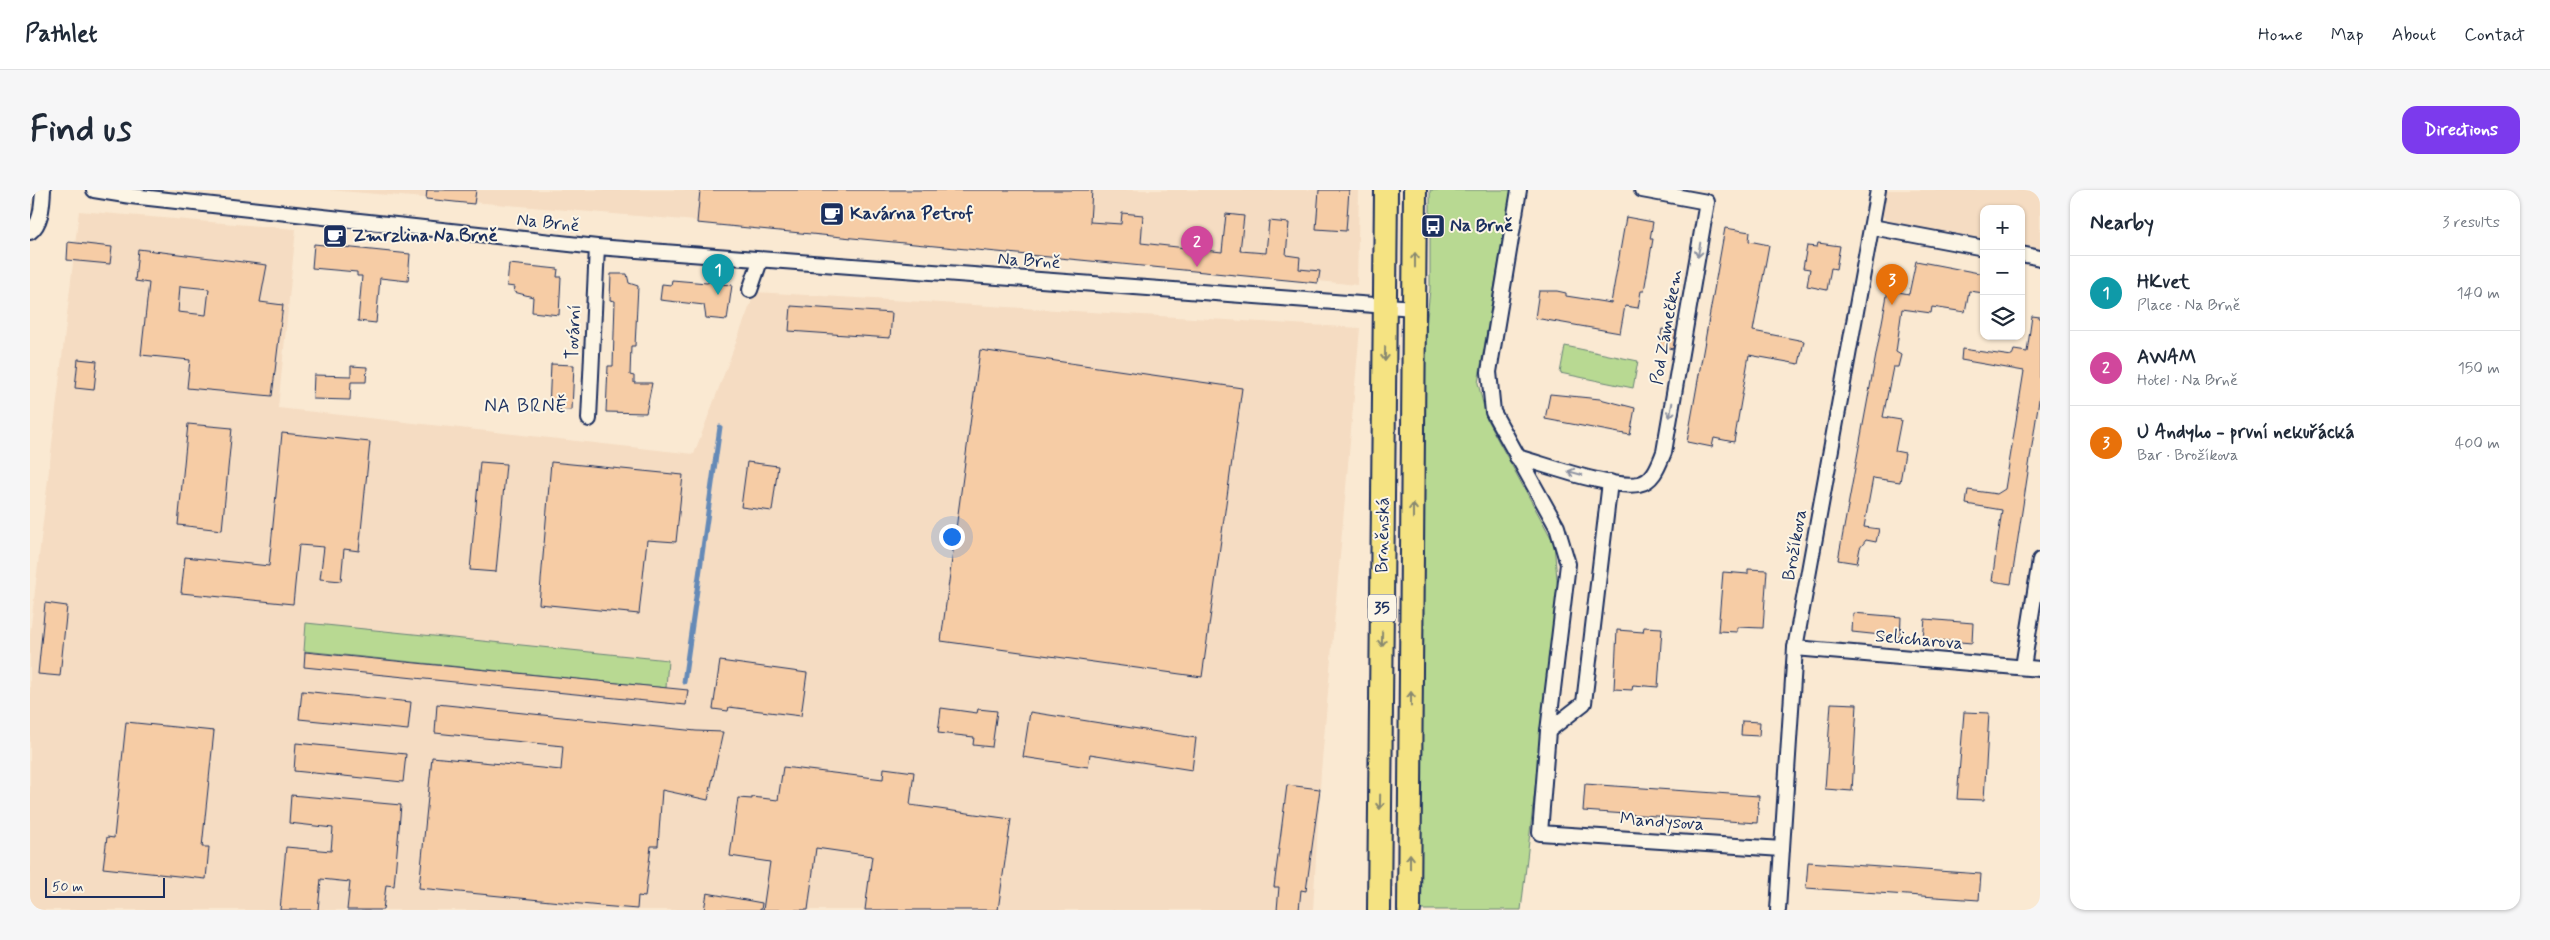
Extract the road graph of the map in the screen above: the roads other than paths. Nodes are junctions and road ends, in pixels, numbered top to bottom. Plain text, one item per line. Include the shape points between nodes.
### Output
1 (43, 190) edge
2 (94, 190) edge
3 (1386, 190) edge
4 (1415, 190) edge
5 (1519, 190) edge
6 (1642, 190) edge
7 (1878, 190) edge
8 (1872, 227) junction
9 (30, 232) edge
10 (1980, 247) edge
11 (597, 248) junction
12 (2025, 255) edge
13 (2040, 258) edge
14 (760, 261) junction
15 (750, 290) dead end
16 (1386, 306) junction
17 (1414, 308) junction
18 (589, 419) dead end
19 (1517, 458) junction
20 (1610, 482) junction
21 (2040, 560) edge
22 (1796, 648) junction
23 (2023, 668) junction
24 (2040, 669) edge
25 (1548, 731) junction
26 (1782, 849) junction
27 (1379, 910) edge
28 (1409, 910) edge
29 (1778, 910) edge

1 - 9 street via 41,213 36,228
2 - 11 street, Na Brně
3 - 16 main road, Brněnská / 35
17 -> 4 main road, Brněnská / 35
5 - 19 street via 1490,372 1493,412
6 -> 20 street, Pod Zámečkem via 1707,202 1664,452 1655,473 1640,484
7 - 8 street, Brožíkova
8 - 10 street
8 - 22 street, Brožíkova
11 - 14 street, Na Brně
11 - 18 street, Tovární
12 - 13 street
14 - 15 street
14 - 16 street, Na Brně
16 - 17 street, Na Brně
16 -> 27 main road, Brněnská / 35
28 -> 17 main road, Brněnská / 35
20 -> 19 street, Pod Zámečkem
19 - 25 street via 1557,528 1568,564
20 - 25 street via 1584,703
21 - 23 street
22 - 23 street, Selicharova
22 - 26 street, Brožíkova
23 - 24 street, Selicharova
25 - 26 street, Mandysova via 1540,833
26 - 29 street, Brožíkova

